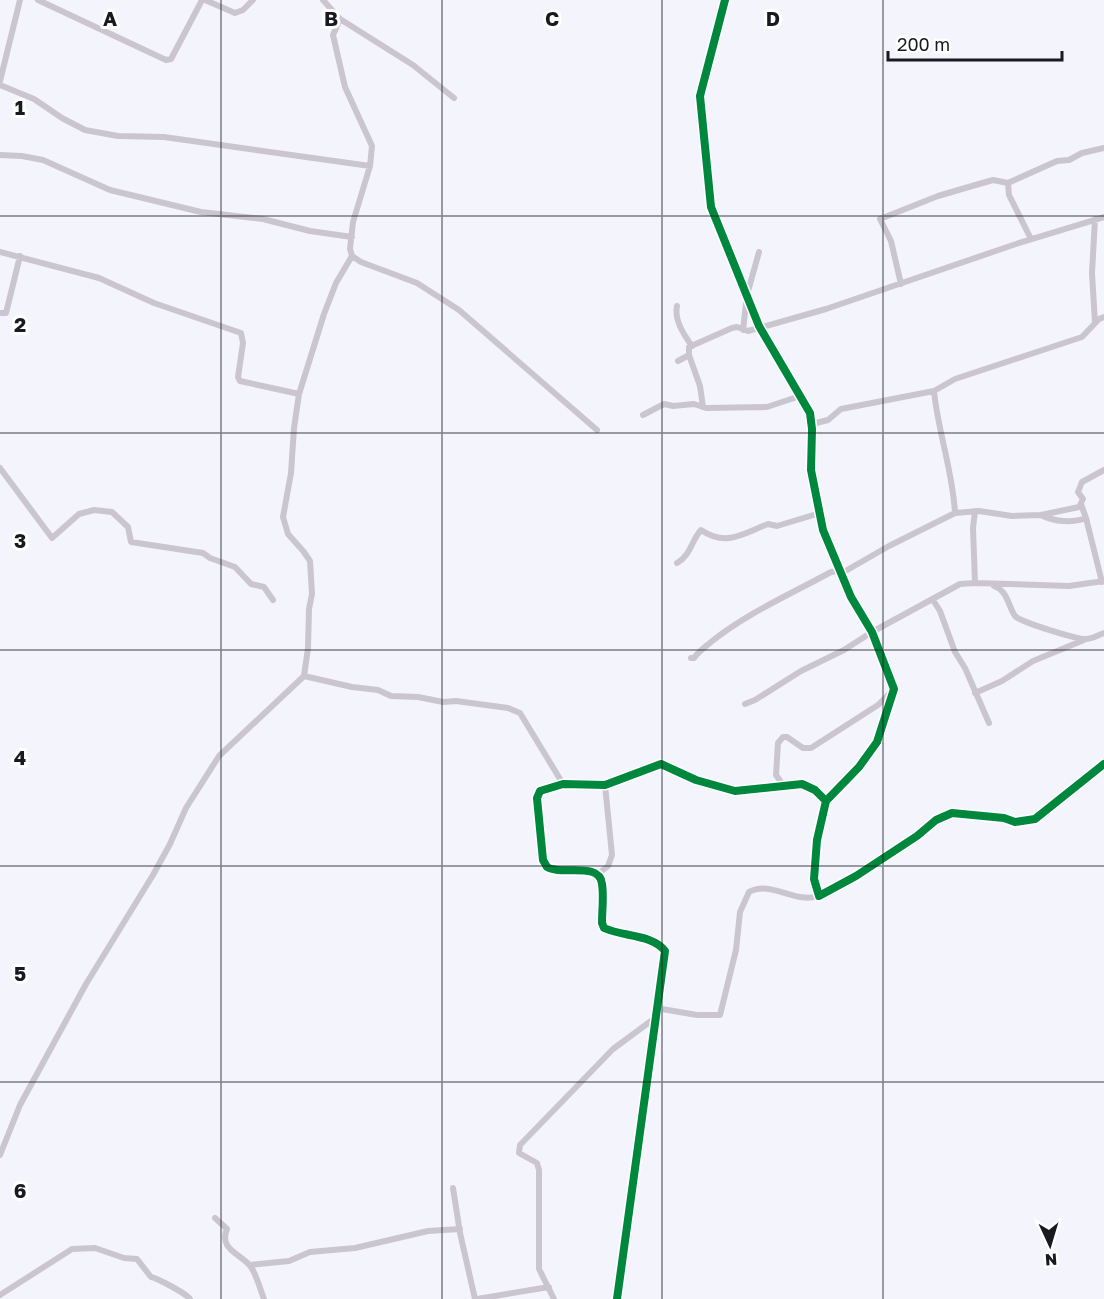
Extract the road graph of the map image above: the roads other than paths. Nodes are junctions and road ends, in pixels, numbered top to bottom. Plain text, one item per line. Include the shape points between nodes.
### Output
1 (20, 0) edge
2 (38, 0) edge
3 (203, 0) edge
4 (253, 0) edge
5 (323, 0) edge
6 (725, 0) edge
7 (340, 19) junction
8 (0, 83) edge
9 (454, 98) dead end
10 (1104, 148) edge
11 (0, 155) edge
12 (370, 166) junction
13 (1008, 183) junction
14 (1104, 217) edge
15 (1095, 219) junction
16 (352, 237) junction
17 (1031, 239) junction
18 (0, 252) edge
19 (759, 252) dead end
20 (20, 256) junction
21 (352, 256) junction
22 (901, 284) junction
23 (747, 295) junction
24 (677, 306) dead end
25 (0, 313) edge
26 (1104, 317) edge
27 (1095, 324) junction
28 (759, 326) junction
29 (743, 330) junction
30 (692, 346) junction
31 (689, 355) junction
32 (678, 361) dead end
33 (934, 391) junction
34 (299, 394) junction
35 (800, 396) junction
36 (703, 407) junction
37 (643, 415) dead end
38 (812, 424) junction
39 (597, 430) dead end
40 (0, 468) edge
41 (1104, 470) edge
42 (1081, 504) junction
43 (975, 511) junction
44 (820, 513) junction
45 (955, 513) junction
46 (1041, 515) junction
47 (1086, 518) junction
48 (677, 562) dead end
49 (842, 573) junction
50 (1103, 581) edge
51 (975, 583) junction
52 (988, 584) junction
53 (273, 600) dead end
54 (933, 600) junction
55 (872, 632) junction
56 (1104, 633) edge
57 (1084, 640) junction
58 (691, 658) dead end
59 (304, 676) junction
60 (894, 689) junction
61 (975, 693) junction
62 (745, 704) dead end
63 (989, 723) dead end
64 (1104, 764) edge
65 (563, 784) junction
66 (605, 785) junction
67 (784, 786) junction
68 (826, 801) junction
69 (598, 874) junction
70 (819, 896) junction
71 (656, 1008) junction
72 (655, 1018) junction
73 (0, 1155) edge
74 (453, 1188) dead end
75 (215, 1218) dead end
76 (460, 1229) junction
77 (250, 1265) junction
78 (549, 1287) junction
79 (0, 1295) edge
80 (190, 1299) edge
81 (264, 1299) edge
82 (476, 1299) edge
83 (554, 1299) edge
84 (617, 1299) edge

1 - 8 street
2 - 3 street via 166,60 171,59
3 - 4 street via 235,13
5 - 7 street
6 - 23 street via 700,96 711,207
7 - 9 street via 413,65
7 - 12 street via 333,35 345,87 372,146
8 - 12 street via 85,130
10 - 13 street
11 - 16 street via 43,160 110,190 201,212 263,219
12 - 16 street
13 - 17 street via 1009,195
13 - 22 street via 993,180 880,219 891,241
14 - 15 street
15 - 17 street
15 - 27 street
16 - 21 street
17 - 22 street
18 - 20 street
19 - 23 street
20 - 25 street via 6,313
20 - 34 street via 99,278 154,303 241,333 237,377 240,381
21 - 34 street via 324,314
21 - 39 street via 417,284 459,310
22 - 28 street
23 - 28 street
23 - 29 street
24 - 30 street via 679,324
26 - 27 street
27 - 33 street via 1082,338 955,379
28 - 29 street
28 - 35 street
29 - 30 street via 732,328
30 - 31 street
31 - 32 street
31 - 36 street
33 - 38 street via 841,409 828,420
33 - 45 street via 954,487
34 - 59 street via 283,517 288,534 310,561 312,594
35 - 36 street via 767,407
35 - 38 street
36 - 37 street via 664,404
38 - 44 street via 811,470
40 - 53 street via 52,538 80,514 94,510 112,512 128,527 131,542 203,553 235,567 252,584 264,587
41 - 42 street via 1082,482 1078,492 1083,499
42 - 46 street
42 - 47 street
43 - 45 street
43 - 46 street
43 - 51 street
44 - 48 street via 777,526 768,524 728,539 720,540 701,530 688,554
44 - 49 street via 823,530
45 - 49 street
46 - 47 street via 1050,520
47 - 50 street
49 - 55 street
49 - 58 street via 831,572 738,622
50 - 52 street via 1069,586
51 - 52 street
51 - 54 street via 960,584
52 - 57 street via 1000,588 1015,616 1026,623
54 - 55 street
54 - 61 street
55 - 60 street
55 - 62 street
56 - 57 street
57 - 61 street via 1033,661
59 - 65 street via 391,696 456,701 520,713
59 - 73 street via 219,756 186,808 153,876 86,984 20,1105
60 - 67 street via 878,705 811,748 802,748 787,737 780,739 776,772
60 - 68 street via 877,742
61 - 63 street
64 - 70 street via 1035,819 1015,822 952,813
65 - 66 street
65 - 69 street via 540,791 537,798 543,860 550,869 590,870
66 - 67 street via 661,764 696,780 735,791
66 - 69 street via 612,855 608,866
67 - 68 street via 810,786
68 - 70 street via 814,879
69 - 71 street via 603,881 604,928 649,940 664,951
70 - 71 street via 799,897 767,888 748,892 740,912 736,950 720,1015
71 - 72 street
72 - 78 street via 613,1049 520,1145 519,1153 537,1162 539,1170 539,1269
72 - 84 street
74 - 76 street
75 - 77 street via 225,1226 226,1244
76 - 77 street via 428,1231 355,1248 310,1252 289,1261
76 - 82 street
77 - 81 street
78 - 82 street
78 - 83 street
79 - 80 street via 72,1250 89,1247 137,1259 151,1277 186,1293

